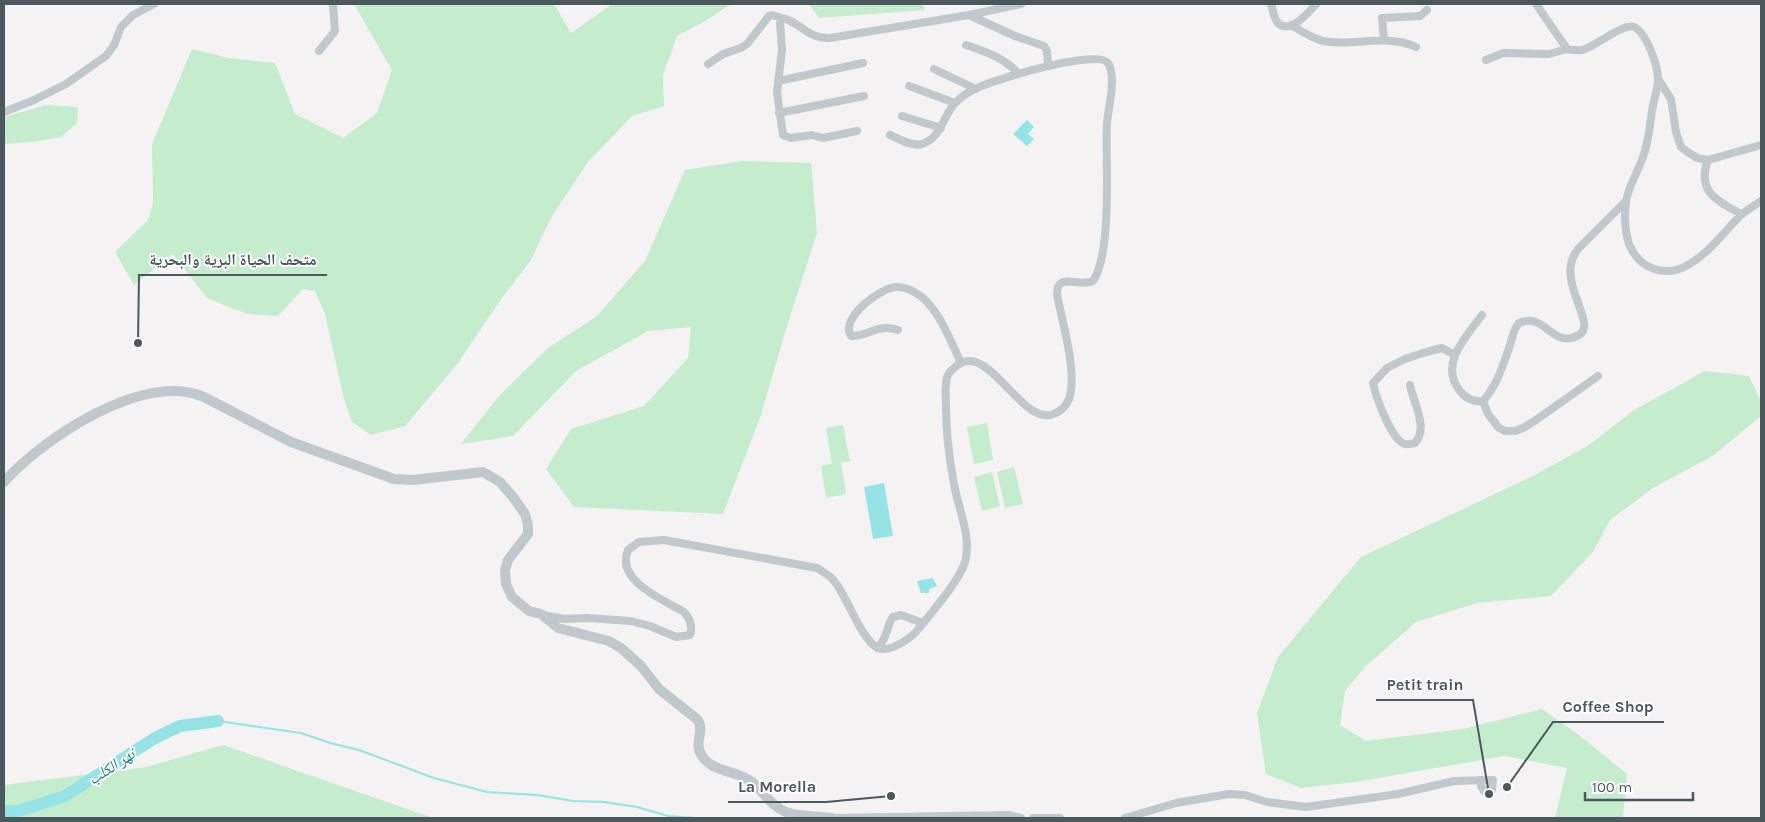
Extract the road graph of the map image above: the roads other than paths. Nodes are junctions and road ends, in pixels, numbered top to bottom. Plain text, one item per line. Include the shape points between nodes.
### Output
1 (154, 4) edge
2 (333, 4) edge
3 (1021, 4) edge
4 (1271, 4) edge
5 (1316, 4) edge
6 (1536, 4) edge
7 (1427, 10) dead end
8 (969, 15) junction
9 (782, 18) junction
10 (1290, 25) junction
11 (1384, 40) junction
12 (966, 45) dead end
13 (1416, 47) dead end
14 (1567, 49) junction
15 (319, 51) dead end
16 (1486, 60) dead end
17 (863, 63) dead end
18 (708, 64) dead end
19 (1048, 66) junction
20 (934, 69) dead end
21 (1018, 73) junction
22 (1658, 79) junction
23 (778, 81) junction
24 (909, 86) dead end
25 (976, 88) junction
26 (864, 96) dead end
27 (955, 104) junction
28 (4, 112) edge
29 (779, 113) junction
30 (902, 116) dead end
31 (941, 128) junction
32 (857, 131) dead end
33 (890, 135) dead end
34 (1761, 145) edge
35 (1708, 160) junction
36 (1626, 201) junction
37 (1761, 201) edge
38 (1741, 214) junction
39 (1482, 314) dead end
40 (898, 330) dead end
41 (1454, 355) junction
42 (961, 363) junction
43 (1598, 376) dead end
44 (1410, 385) dead end
45 (1484, 401) junction
46 (4, 482) edge
47 (541, 614) junction
48 (923, 623) junction
49 (877, 648) junction
50 (1481, 780) dead end
51 (832, 818) edge
52 (1020, 818) edge
53 (1033, 818) edge
54 (1060, 818) edge
55 (1125, 818) edge

1 - 28 street via 133,14 121,27 106,56 66,84
2 - 15 street via 335,31
3 - 8 street
4 - 10 street via 1278,23
5 - 10 street via 1299,21
6 - 14 street
7 - 11 street via 1420,16 1382,18
8 - 9 street via 830,38 811,35
8 - 19 street via 1044,46
9 - 18 street via 769,16 747,44
9 - 23 street
10 - 11 street via 1321,40 1342,43
11 - 13 street via 1406,42
12 - 21 street via 1004,60
14 - 16 street via 1549,54 1502,54
14 - 22 street via 1583,50 1632,26 1647,43
17 - 23 street
19 - 21 street
19 - 42 street via 1102,59 1112,72 1107,124 1107,225 1101,258 1093,281 1066,281 1057,289 1071,367 1068,399 1058,412 1040,414 982,365 967,361
20 - 25 street
21 - 25 street
22 - 35 street via 1671,100 1681,148 1697,158
22 - 36 street via 1644,155
23 - 29 street
24 - 27 street
25 - 27 street
26 - 29 street
27 - 31 street
29 - 32 street via 782,131 787,137 812,135 824,138
30 - 31 street
31 - 33 street via 921,145
34 - 35 street
35 - 38 street via 1705,175 1708,190 1718,201
36 - 38 street via 1626,234 1630,246 1645,264 1662,272 1681,269 1700,257
36 - 45 street via 1573,254 1570,280 1584,319 1582,332 1563,339 1534,321 1520,323 1498,379
37 - 38 street
39 - 41 street
40 - 42 street via 880,327 851,336 848,326 863,306 885,290 908,289 922,297 935,312
41 - 44 street via 1442,348 1405,359 1387,368 1373,383 1391,430 1400,442 1407,445 1415,442 1421,433
41 - 45 street via 1452,370 1456,386 1471,400
42 - 48 street via 948,375 946,410 950,462 964,532 965,562
43 - 45 street via 1515,431 1499,428 1488,414
46 - 47 street via 47,444 108,408 154,394 195,393 291,442 394,479 413,480 478,472 494,478 513,497 525,514 528,525 528,534 508,560 506,584 519,604
47 - 49 street via 565,619 626,620 676,637 690,635 688,617 684,612 645,589 630,575 626,562 628,550 639,542 664,540 817,568 834,581 868,640
47 - 51 street via 558,628 622,648 659,689 698,720 701,727 698,750 711,765 752,782 781,810
48 - 49 street via 902,642
48 - 49 street via 901,615 893,616 886,636
50 - 55 street via 1451,782 1398,794 1306,807 1229,794 1176,803
51 - 52 street via 1009,814
53 - 54 street

